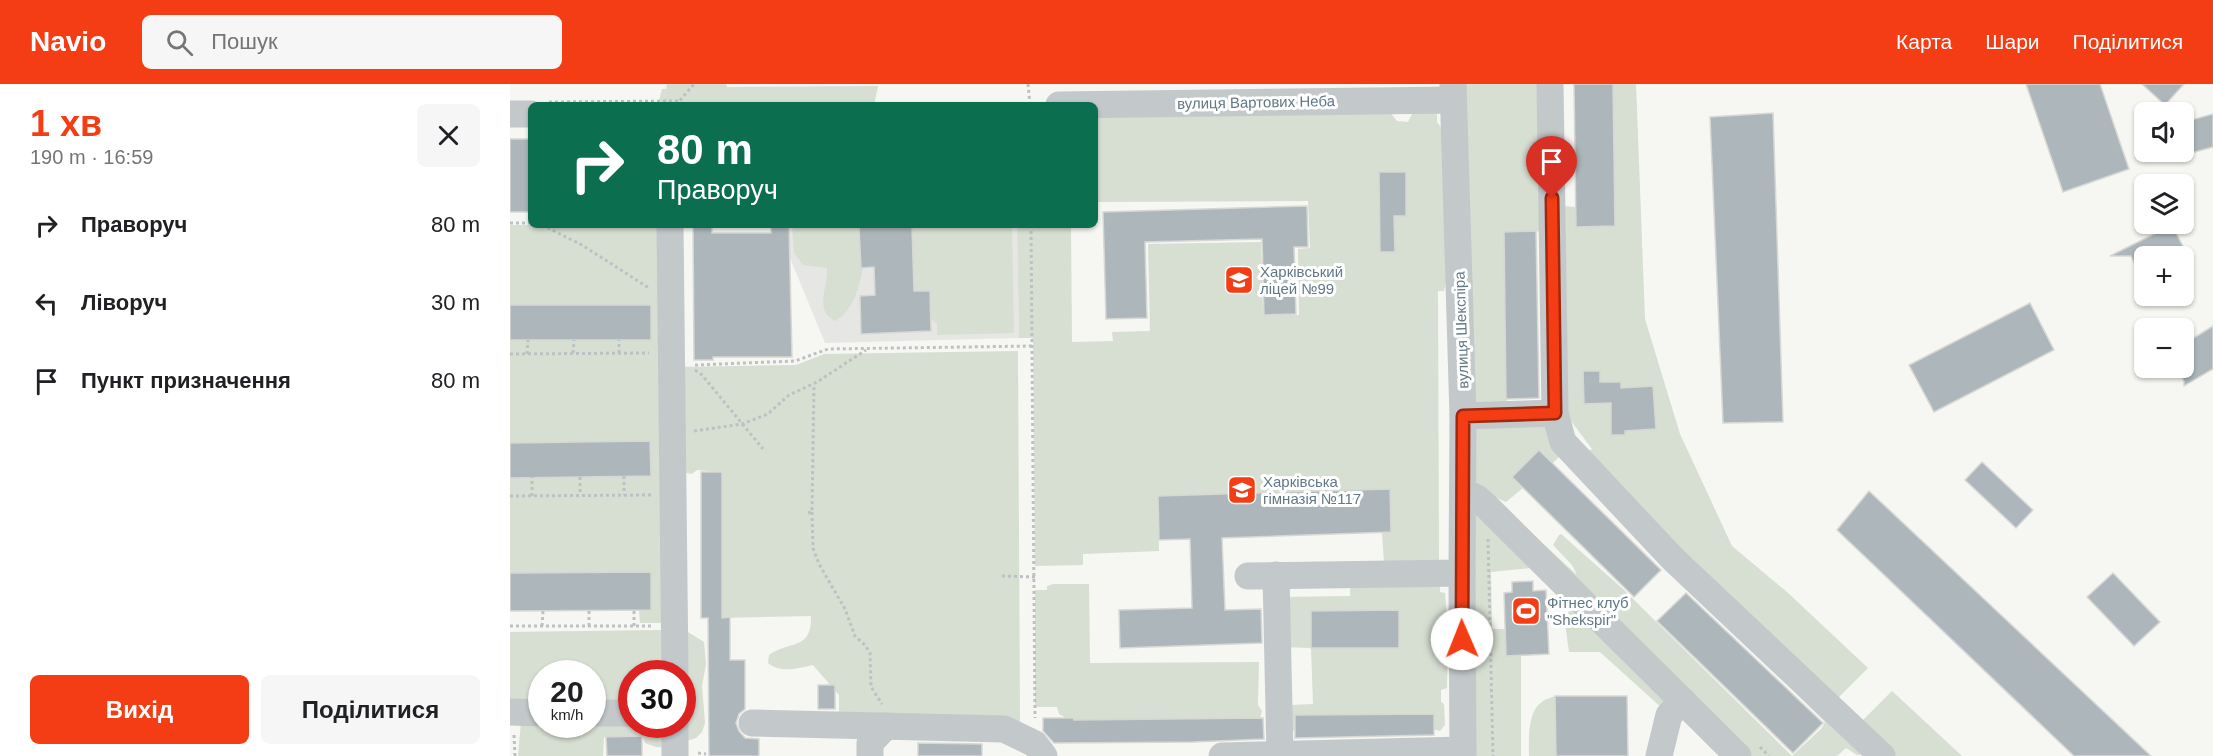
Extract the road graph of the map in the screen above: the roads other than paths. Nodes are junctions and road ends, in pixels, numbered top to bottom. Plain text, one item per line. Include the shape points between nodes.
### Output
1 (1550, 84) edge
2 (1453, 92) edge
3 (1098, 104) edge
4 (528, 110) edge
5 (510, 114) edge
6 (669, 228) edge
7 (1555, 413) junction
8 (1463, 416) junction
9 (1463, 491) junction
10 (1462, 573) junction
11 (1276, 575) junction
12 (1248, 576) dead end
13 (675, 660) edge
14 (1683, 701) junction
15 (510, 712) edge
16 (528, 713) edge
17 (752, 723) dead end
18 (892, 726) junction
19 (675, 738) edge
20 (1040, 750) edge
21 (1463, 753) edge
22 (1280, 755) edge
23 (675, 756) edge
24 (870, 756) edge
25 (1222, 756) edge
26 (1659, 756) edge
27 (1738, 756) edge
28 (1882, 756) edge

1 - 7 street
2 - 3 street, вулиця Вартових Неба
2 - 8 street, вулиця Шекспіра
4 - 5 street
6 - 13 street
7 - 8 street
7 - 28 street via 1563,442 1673,560
8 - 9 street, вулиця Шекспіра
9 - 10 street, вулиця Шекспіра
9 - 14 street via 1487,507
10 - 11 street
10 - 21 street, вулиця Шекспіра
11 - 12 street
11 - 22 street
14 - 26 street via 1670,715
14 - 27 street
15 - 16 street
17 - 18 street
18 - 20 street via 1004,729
18 - 24 street via 870,743
19 - 23 street
21 - 22 street
22 - 25 street

